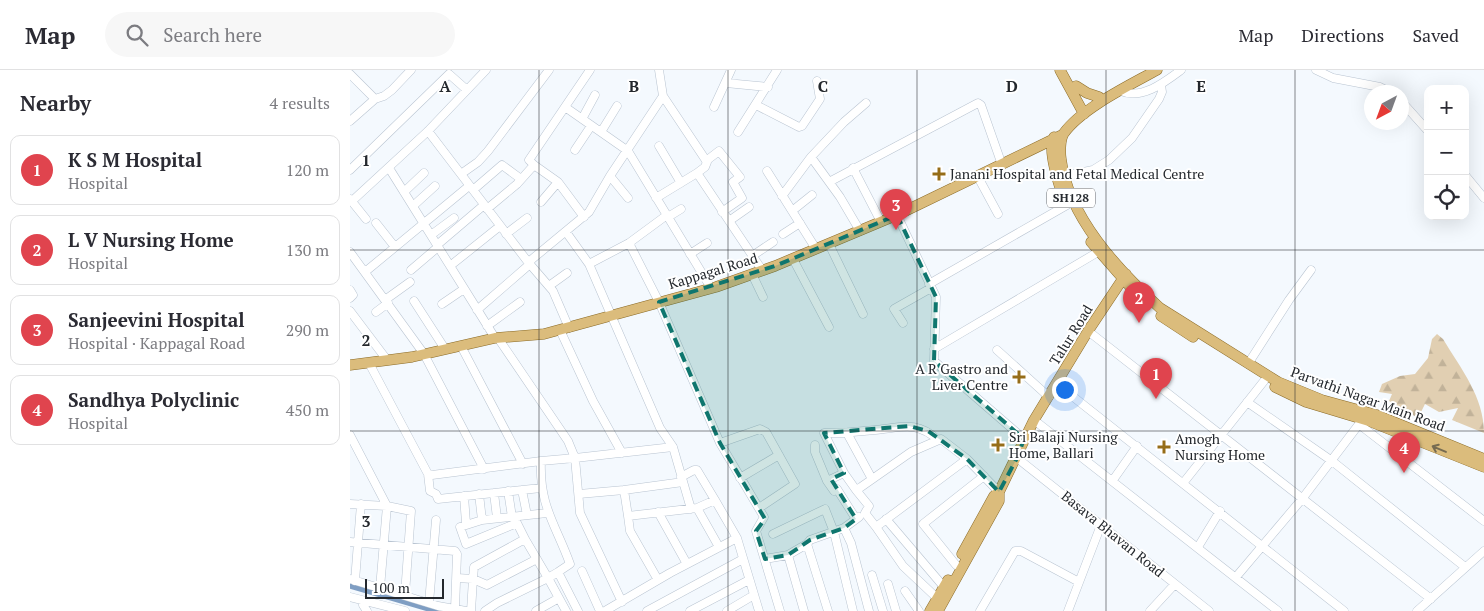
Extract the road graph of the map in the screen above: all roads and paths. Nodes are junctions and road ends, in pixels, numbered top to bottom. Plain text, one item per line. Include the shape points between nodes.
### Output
1 (411, 70) edge
2 (486, 70) edge
3 (548, 70) edge
4 (590, 70) edge
5 (659, 70) edge
6 (731, 70) edge
7 (777, 70) edge
8 (1060, 70) edge
9 (1068, 70) edge
10 (1157, 70) edge
11 (1181, 70) edge
12 (1316, 70) edge
13 (350, 74) edge
14 (817, 81) dead end
15 (726, 83) junction
16 (1161, 85) junction
17 (1370, 85) edge
18 (1076, 86) junction
19 (768, 87) junction
20 (468, 90) junction
21 (1116, 92) junction
22 (595, 95) dead end
23 (662, 96) junction
24 (1099, 97) junction
25 (374, 99) junction
26 (866, 103) dead end
27 (756, 105) junction
28 (617, 106) dead end
29 (565, 107) junction
30 (714, 107) dead end
31 (1084, 110) junction
32 (1409, 110) edge
33 (582, 119) junction
34 (350, 121) edge
35 (591, 126) junction
36 (1427, 130) edge
37 (428, 131) junction
38 (601, 132) junction
39 (738, 132) dead end
40 (1062, 136) junction
41 (1052, 140) junction
42 (659, 146) dead end
43 (575, 150) dead end
44 (628, 151) junction
45 (811, 158) junction
46 (706, 161) junction
47 (534, 165) junction
48 (1002, 165) junction
49 (389, 168) junction
50 (853, 168) junction
51 (350, 170) edge
52 (767, 171) dead end
53 (424, 173) dead end
54 (697, 173) junction
55 (461, 174) junction
56 (610, 176) junction
57 (1064, 176) junction
58 (978, 177) junction
59 (521, 179) junction
60 (1469, 180) edge
61 (558, 182) junction
62 (682, 182) junction
63 (829, 182) junction
64 (435, 186) dead end
65 (471, 188) junction
66 (404, 192) junction
67 (812, 195) dead end
68 (782, 196) junction
69 (628, 198) dead end
70 (656, 198) junction
71 (1484, 198) edge
72 (351, 200) edge
73 (542, 202) dead end
74 (1067, 205) junction
75 (413, 206) junction
76 (486, 207) junction
77 (749, 207) dead end
78 (681, 209) dead end
79 (792, 211) junction
80 (722, 212) junction
81 (998, 214) dead end
82 (897, 215) junction
83 (667, 216) junction
84 (584, 217) junction
85 (454, 218) dead end
86 (527, 218) dead end
87 (366, 219) dead end
88 (376, 222) dead end
89 (729, 222) junction
90 (882, 222) junction
91 (424, 223) junction
92 (800, 223) junction
93 (500, 226) junction
94 (860, 231) junction
95 (566, 232) junction
96 (506, 234) junction
97 (783, 234) dead end
98 (430, 235) junction
99 (773, 242) dead end
100 (629, 243) junction
101 (707, 243) dead end
102 (829, 244) junction
103 (437, 246) junction
104 (395, 247) junction
105 (816, 249) junction
106 (350, 252) edge
107 (1098, 252) junction
108 (690, 254) junction
109 (752, 256) junction
110 (793, 259) junction
111 (530, 264) junction
112 (588, 264) junction
113 (450, 266) junction
114 (411, 270) dead end
115 (762, 270) junction
116 (1311, 270) dead end
117 (365, 272) junction
118 (566, 273) dead end
119 (752, 274) junction
120 (1124, 276) junction
121 (410, 282) dead end
122 (549, 286) junction
123 (930, 286) junction
124 (710, 288) junction
125 (464, 289) junction
126 (350, 290) edge
127 (763, 297) dead end
128 (350, 298) edge
129 (414, 301) dead end
130 (386, 302) junction
131 (520, 302) dead end
132 (659, 302) junction
133 (442, 304) dead end
134 (477, 310) junction
135 (350, 311) edge
136 (376, 312) dead end
137 (863, 314) dead end
138 (611, 316) junction
139 (902, 323) dead end
140 (487, 326) junction
141 (829, 327) dead end
142 (565, 329) junction
143 (1088, 331) junction
144 (496, 338) junction
145 (460, 346) junction
146 (445, 349) junction
147 (934, 349) junction
148 (997, 350) dead end
149 (424, 354) junction
150 (387, 360) junction
151 (352, 362) edge
152 (369, 363) junction
153 (1248, 364) junction
154 (1264, 381) junction
155 (1057, 384) junction
156 (1049, 397) junction
157 (1247, 402) junction
158 (1363, 419) junction
159 (1034, 420) junction
160 (847, 433) junction
161 (350, 435) edge
162 (1221, 435) junction
163 (1024, 439) junction
164 (938, 440) junction
165 (720, 443) junction
166 (815, 445) dead end
167 (1137, 446) junction
168 (673, 447) junction
169 (622, 453) junction
170 (779, 455) junction
171 (574, 458) junction
172 (1017, 458) junction
173 (967, 459) junction
174 (1484, 459) edge
175 (541, 461) junction
176 (1332, 461) junction
177 (523, 464) junction
178 (1484, 467) edge
179 (484, 469) junction
180 (844, 473) junction
181 (428, 474) junction
182 (984, 476) junction
183 (740, 478) junction
184 (872, 479) junction
185 (682, 480) junction
186 (1113, 480) junction
187 (827, 481) junction
188 (1184, 482) junction
189 (541, 488) junction
190 (522, 490) junction
191 (624, 490) junction
192 (856, 490) junction
193 (508, 491) junction
194 (1000, 492) junction
195 (494, 493) junction
196 (479, 494) junction
197 (579, 494) junction
198 (464, 496) junction
199 (1302, 499) junction
200 (715, 500) junction
201 (350, 504) edge
202 (361, 504) junction
203 (387, 506) junction
204 (694, 508) junction
205 (759, 508) junction
206 (1220, 511) junction
207 (658, 512) junction
208 (865, 512) junction
209 (547, 513) junction
210 (527, 515) junction
211 (628, 516) junction
212 (497, 518) junction
213 (515, 519) junction
214 (856, 519) junction
215 (436, 520) dead end
216 (482, 520) junction
217 (886, 520) junction
218 (1484, 521) edge
219 (466, 523) junction
220 (1102, 525) junction
221 (876, 527) junction
222 (844, 528) junction
223 (834, 532) junction
224 (773, 534) dead end
225 (737, 538) junction
226 (525, 539) junction
227 (354, 542) edge
228 (384, 544) junction
229 (807, 544) junction
230 (1263, 545) junction
231 (409, 547) junction
232 (719, 547) junction
233 (1198, 547) junction
234 (432, 550) junction
235 (1484, 551) edge
236 (788, 555) junction
237 (537, 559) junction
238 (743, 559) junction
239 (765, 559) junction
240 (687, 564) junction
241 (956, 565) junction
242 (1465, 567) junction
243 (558, 572) junction
244 (582, 572) dead end
245 (872, 575) dead end
246 (1236, 577) junction
247 (457, 578) junction
248 (473, 578) junction
249 (548, 578) junction
250 (353, 580) edge
251 (658, 580) junction
252 (750, 580) junction
253 (1079, 582) junction
254 (888, 584) dead end
255 (1175, 584) junction
256 (944, 587) junction
257 (380, 588) junction
258 (905, 591) dead end
259 (406, 594) junction
260 (754, 595) junction
261 (350, 597) edge
262 (559, 598) junction
263 (937, 598) junction
264 (1431, 599) junction
265 (363, 601) junction
266 (429, 602) junction
267 (622, 602) junction
268 (455, 609) junction
269 (367, 611) edge
270 (402, 611) edge
271 (466, 611) edge
272 (471, 611) edge
273 (485, 611) edge
274 (536, 611) edge
275 (566, 611) edge
276 (578, 611) edge
277 (600, 611) edge
278 (606, 611) edge
279 (647, 611) edge
280 (691, 611) edge
281 (728, 611) edge
282 (759, 611) edge
283 (780, 611) edge
284 (804, 611) edge
285 (828, 611) edge
286 (853, 611) edge
287 (869, 611) edge
288 (883, 611) edge
289 (896, 611) edge
290 (920, 611) edge
291 (930, 611) edge
292 (938, 611) edge
293 (980, 611) edge
294 (1068, 611) edge
295 (1150, 611) edge
296 (1209, 611) edge
297 (1278, 611) edge
298 (1344, 611) edge
299 (1417, 611) edge

1 - 25 street via 384,96
2 - 20 street
3 - 55 street via 488,151
4 - 29 street
5 - 23 street
6 - 15 street
7 - 19 street
8 - 31 main road
9 - 18 main road
10 - 21 main road
11 - 16 street
12 - 17 street via 1334,78
13 - 25 street
14 - 27 street via 820,99 802,126
15 - 19 street
15 - 30 street
16 - 21 street via 1134,94
16 - 57 street via 1159,99 1120,151 1093,170
18 - 24 main road
18 - 31 main road
19 - 27 street
20 - 37 street
20 - 51 street via 449,74
21 - 24 main road
21 - 31 main road
22 - 33 street
23 - 44 street
23 - 46 street
24 - 31 main road
25 - 34 street
26 - 45 street
27 - 39 street
28 - 38 street
29 - 33 street
29 - 47 street via 529,160
31 - 40 main road
31 - 41 main road via 1062,125
32 - 36 street
33 - 35 street
35 - 38 street
35 - 43 street
37 - 49 street
37 - 55 street
38 - 44 street
40 - 41 main road, Kappagal Road
40 - 57 main road, SH128 via 1060,154
41 - 48 main road, Kappagal Road
41 - 74 main road, Parvathi Nagar Main Road via 1058,185
42 - 62 street
44 - 56 street
44 - 70 street
45 - 63 street
45 - 68 street
46 - 54 street via 705,167
46 - 80 street via 720,151 740,177 733,182 742,198
47 - 59 street
47 - 61 street
48 - 50 street via 978,103
48 - 58 main road, Kappagal Road
49 - 66 street
49 - 72 street
50 - 63 street
50 - 90 street
52 - 68 street
53 - 66 street
54 - 62 street
54 - 80 street
55 - 65 street
56 - 69 street
56 - 84 street via 601,195
57 - 120 main road, SH128 via 1080,216
58 - 81 street
58 - 82 main road, Kappagal Road
59 - 65 street via 502,165
59 - 76 street
60 - 71 street
61 - 73 street
61 - 84 street
62 - 70 street
63 - 94 street
64 - 75 street
65 - 76 street
65 - 91 street
66 - 75 street
67 - 79 street
68 - 79 street
70 - 83 street
72 - 87 street
74 - 107 main road, Parvathi Nagar Main Road
74 - 123 street
75 - 91 street
76 - 93 street
76 - 103 street
77 - 89 street
78 - 83 street
79 - 92 street
80 - 89 street
82 - 90 main road, Kappagal Road
82 - 123 street
83 - 100 street
83 - 108 street
84 - 95 street
85 - 98 street
86 - 96 street
88 - 104 street
89 - 109 street
90 - 94 main road, Kappagal Road
91 - 98 street
91 - 104 street
92 - 97 street
92 - 105 street
93 - 96 street
93 - 113 street
94 - 102 main road, Kappagal Road
95 - 111 street
95 - 112 street
96 - 111 street
98 - 103 street
99 - 109 street
100 - 112 street
100 - 132 street
101 - 108 street
102 - 105 main road, Kappagal Road
102 - 137 street
103 - 113 street
103 - 114 street
104 - 117 street
105 - 110 main road, Kappagal Road
106 - 117 street
107 - 120 main road, Parvathi Nagar Main Road
107 - 147 street
108 - 124 street
109 - 115 street
110 - 115 main road, Kappagal Road
110 - 141 street
111 - 122 street
111 - 134 street
112 - 138 street
113 - 125 street
115 - 119 main road, Kappagal Road
116 - 153 street
117 - 130 street
118 - 122 street
119 - 124 main road, Kappagal Road
119 - 127 street
120 - 143 main road, Talur Road
120 - 153 main road, Parvathi Nagar Main Road via 1160,308
120 - 154 main road, Parvathi Nagar Main Road via 1153,311
121 - 130 street
122 - 142 street
123 - 139 street via 894,308
123 - 147 street via 936,297
124 - 132 main road, Kappagal Road
125 - 133 street
125 - 134 street
126 - 128 street via 353,295
129 - 146 street
130 - 136 street
130 - 149 street
131 - 140 street
132 - 138 main road, Kappagal Road
132 - 165 street
134 - 140 street
135 - 150 street
138 - 142 main road, Kappagal Road
138 - 168 street via 660,428
140 - 144 street
142 - 144 main road, Kappagal Road
142 - 169 street via 593,402
143 - 155 main road, Talur Road
143 - 162 street
144 - 145 main road, Kappagal Road
144 - 171 street via 568,440
145 - 146 main road, Kappagal Road
145 - 177 street
146 - 149 main road, Kappagal Road
147 - 163 street via 934,361
148 - 156 street
149 - 150 main road, Kappagal Road
149 - 179 street
150 - 152 main road, Kappagal Road
151 - 152 main road, Kappagal Road
152 - 181 street
153 - 158 main road, Parvathi Nagar Main Road via 1278,382
154 - 157 street
154 - 158 main road, Parvathi Nagar Main Road via 1306,402
155 - 156 main road, Talur Road
155 - 167 street
156 - 159 main road, Talur Road
157 - 162 street
157 - 176 street
158 - 174 main road, Parvathi Nagar Main Road via 1440,439
158 - 176 street
178 -> 158 main road, Parvathi Nagar Main Road
158 - 218 street
159 - 163 main road, Talur Road
159 - 186 street
160 - 164 street via 909,426 928,431
160 - 180 street via 824,433
160 - 184 street
161 - 203 street
162 - 188 street
162 - 199 street
163 - 172 main road, Talur Road
164 - 173 street via 942,439
164 - 184 street via 911,452
165 - 170 street via 763,429
165 - 183 street
166 - 187 street
167 - 186 street
167 - 188 street
168 - 169 street
168 - 185 street
169 - 171 street
170 - 183 street
170 - 205 street via 794,484
171 - 175 street
171 - 197 street
172 - 194 main road, Talur Road
172 - 220 street, Basava Bhavan Road
173 - 182 street
173 - 217 street
175 - 177 street
175 - 189 street
176 - 199 street
176 - 242 street
177 - 179 street
179 - 181 street
180 - 187 street
180 - 192 street
181 - 198 street via 430,492 438,499
182 - 194 street
182 - 241 street via 923,524
183 - 205 street
184 - 192 street
185 - 191 street
185 - 200 street via 698,470
185 - 204 street
186 - 233 street
187 - 214 street via 834,491 837,489
188 - 206 street
189 - 190 street
189 - 209 street
190 - 193 street
190 - 210 street
191 - 197 street
191 - 211 street
192 - 208 street via 869,506
193 - 195 street
193 - 213 street
194 - 241 main road, Talur Road via 994,496
194 - 292 main road, Talur Road via 999,501
195 - 196 street
195 - 212 street
196 - 198 street
196 - 216 street
197 - 267 street via 580,512
198 - 219 street
199 - 230 street
199 - 264 street
200 - 204 street
200 - 225 street
201 - 202 street
202 - 203 street
202 - 227 street
203 - 228 street
203 - 231 street via 411,512
204 - 207 street
204 - 232 street
205 - 239 street via 764,519 756,531
206 - 230 street
206 - 233 street
207 - 211 street
207 - 240 street
208 - 214 street
208 - 221 street
209 - 210 street
209 - 243 street via 570,564
210 - 213 street
211 - 251 street via 630,530
212 - 213 street
212 - 216 street
213 - 219 street via 466,544 460,529
213 - 226 street
214 - 222 street
215 - 234 street
216 - 219 street
217 - 221 street
217 - 256 street
220 - 253 street
220 - 255 street, Basava Bhavan Road
221 - 263 street via 903,566
222 - 223 street
222 - 287 street
223 - 224 street via 823,509
223 - 229 street
223 - 286 street
225 - 232 street
225 - 238 street
226 - 237 street
226 - 248 street via 474,567
227 - 228 street
227 - 250 street
228 - 231 street
228 - 257 street
229 - 236 street
229 - 285 street
230 - 246 street
230 - 298 street
231 - 234 street
231 - 259 street
232 - 240 street
233 - 246 street
234 - 247 street via 456,552
234 - 266 street
235 - 242 street
236 - 239 street
236 - 284 street
237 - 248 street via 486,585
237 - 249 street
238 - 252 street
238 - 279 street
239 - 283 street
240 - 251 street
241 - 256 main road, Talur Road
242 - 264 street
243 - 249 street
243 - 276 street
244 - 277 street
245 - 288 street
246 - 297 street
247 - 248 street
247 - 268 street
248 - 272 street
249 - 262 street
249 - 273 street
250 - 257 street
251 - 267 street
252 - 260 street
252 - 280 street
253 - 293 street via 1021,551 1015,551
253 - 294 street
254 - 289 street
255 - 295 street
255 - 296 street, Basava Bhavan Road
256 - 263 main road, Talur Road
257 - 259 street
258 - 290 street
259 - 266 street
260 - 281 street
260 - 282 street
261 - 265 street
262 - 274 street
262 - 275 street
263 - 291 main road, Talur Road
264 - 299 street
265 - 269 street
265 - 270 street
266 - 268 street
267 - 278 street
268 - 271 street

